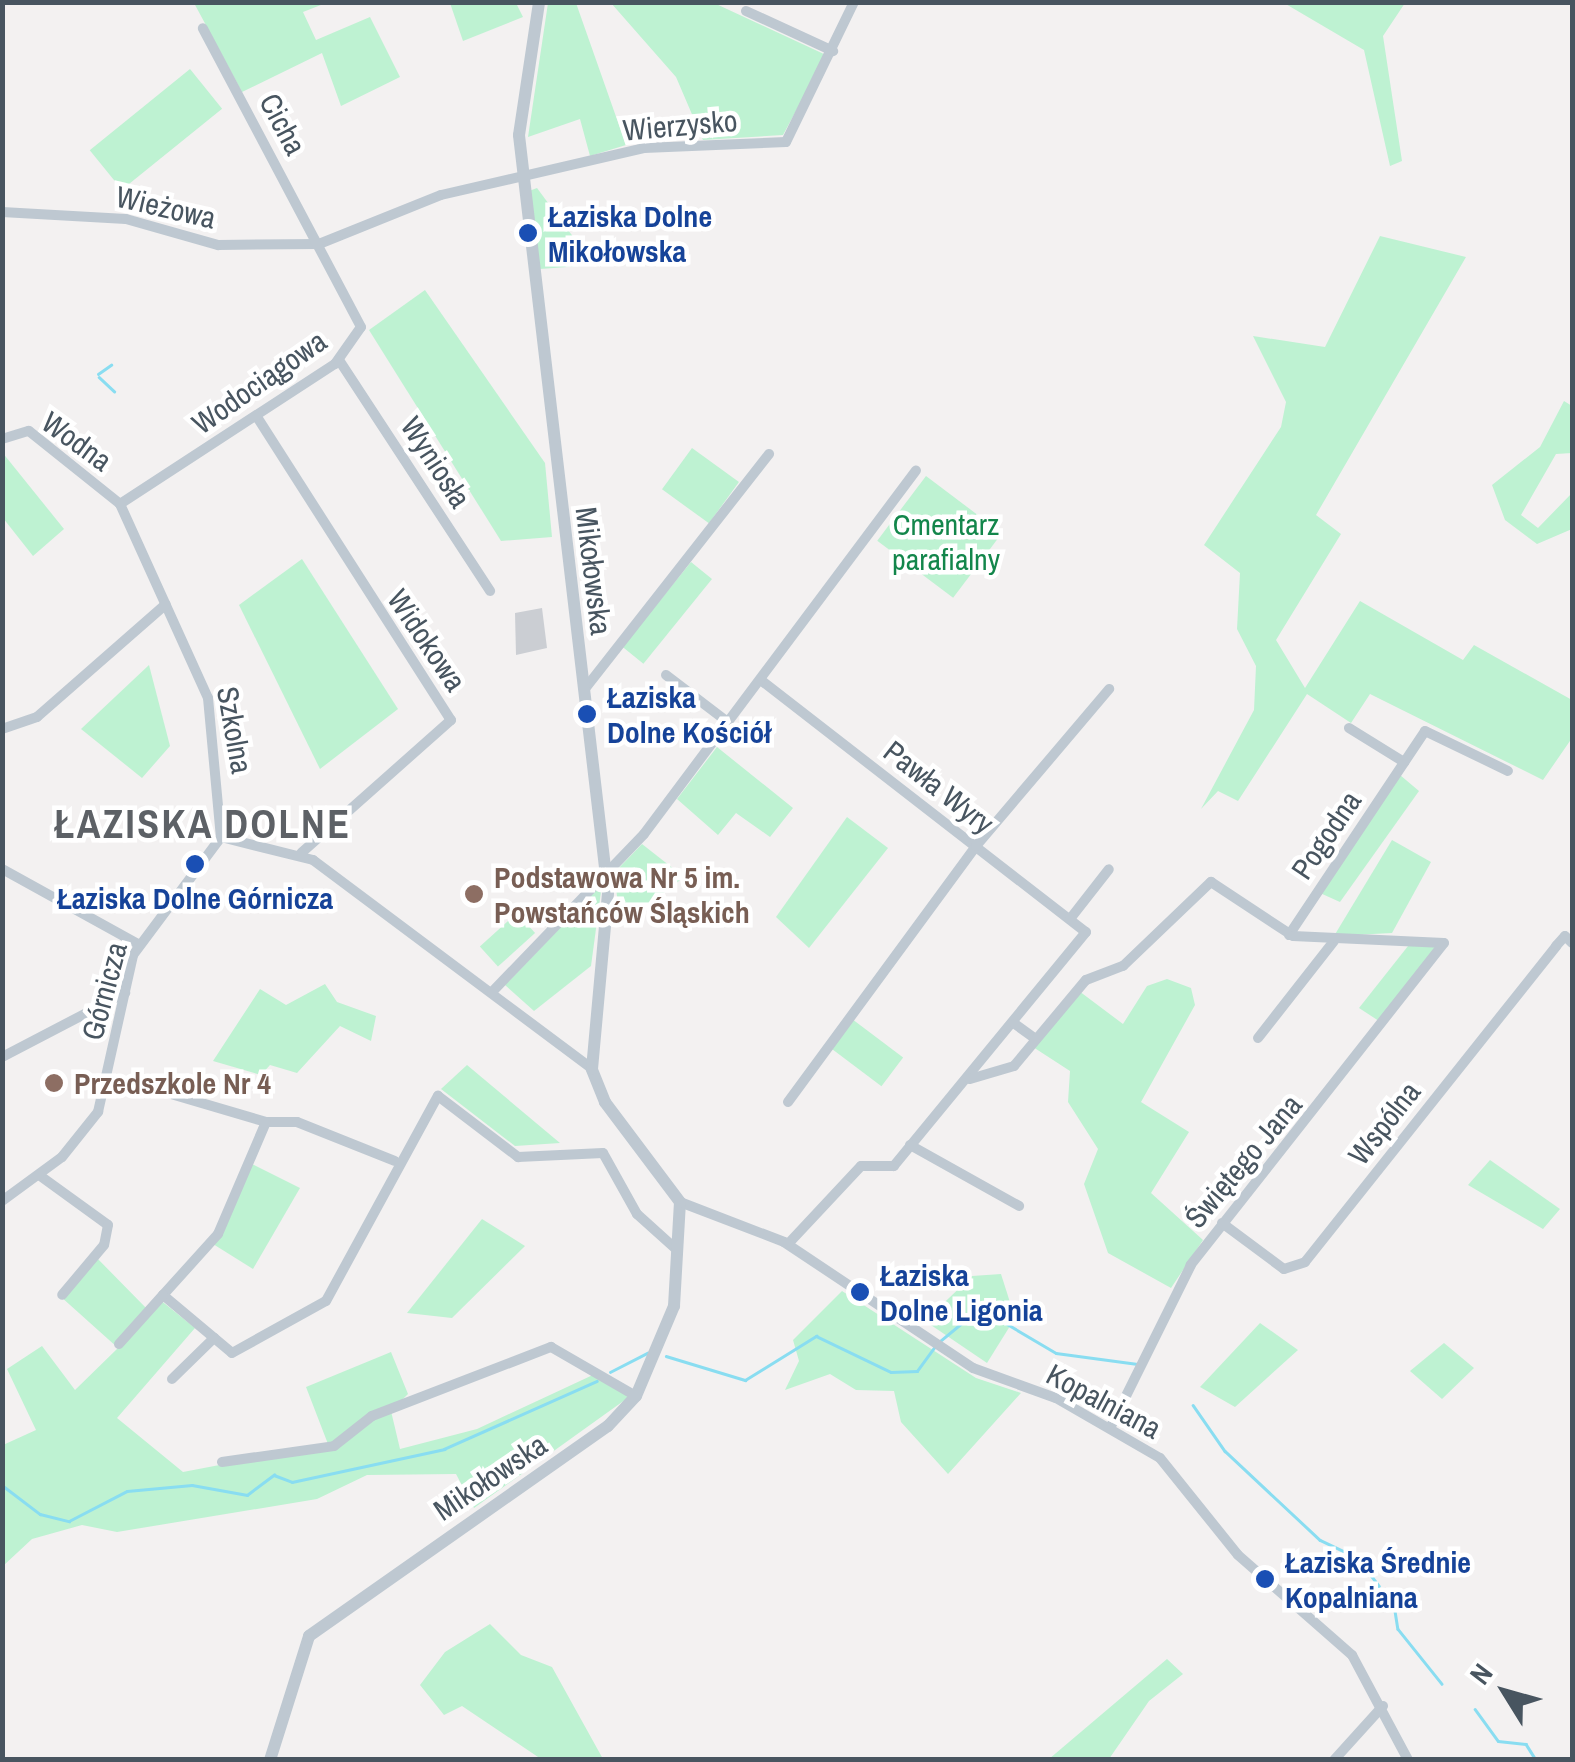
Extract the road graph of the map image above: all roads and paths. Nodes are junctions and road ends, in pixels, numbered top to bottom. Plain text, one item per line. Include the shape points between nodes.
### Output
1 (539, 2) edge
2 (854, 2) edge
3 (746, 11) dead end
4 (203, 28) dead end
5 (833, 51) junction
6 (522, 183) junction
7 (2, 212) edge
8 (319, 244) junction
9 (339, 360) junction
10 (257, 417) junction
11 (2, 440) edge
12 (769, 454) dead end
13 (916, 470) dead end
14 (120, 504) junction
15 (490, 591) dead end
16 (166, 604) junction
17 (666, 674) dead end
18 (762, 681) junction
19 (1109, 688) dead end
20 (584, 690) junction
21 (729, 723) junction
22 (1349, 728) dead end
23 (2, 730) edge
24 (1404, 762) junction
25 (1508, 771) dead end
26 (221, 837) junction
27 (976, 846) junction
28 (302, 853) junction
29 (2, 868) edge
30 (1109, 869) dead end
31 (606, 871) junction
32 (1070, 919) junction
33 (1289, 935) junction
34 (1569, 940) edge
35 (1334, 941) junction
36 (138, 944) junction
37 (492, 992) junction
38 (125, 994) junction
39 (1015, 1024) junction
40 (1258, 1038) dead end
41 (1036, 1039) junction
42 (2, 1057) edge
43 (592, 1069) junction
44 (975, 1080) junction
45 (106, 1088) junction
46 (788, 1102) dead end
47 (266, 1122) junction
48 (910, 1145) junction
49 (395, 1161) junction
50 (39, 1174) junction
51 (2, 1201) edge
52 (680, 1202) junction
53 (1019, 1206) dead end
54 (1222, 1223) junction
55 (788, 1244) junction
56 (677, 1250) junction
57 (62, 1295) dead end
58 (163, 1295) junction
59 (214, 1338) junction
60 (119, 1344) dead end
61 (172, 1379) dead end
62 (636, 1396) junction
63 (1110, 1428) junction
64 (222, 1462) dead end
65 (1383, 1706) junction
66 (270, 1760) edge
67 (1334, 1760) edge
68 (1408, 1760) edge

1 - 6 street, Mikołowska via 522,85
2 - 5 street
3 - 5 street
4 - 8 street, Cicha
5 - 6 street, Wierzysko via 786,142 644,148
6 - 8 street via 441,195
6 - 20 street, Mikołowska
7 - 8 street, Wieżowa via 126,218 228,246
8 - 9 street, Wodociągowa via 361,327
9 - 10 street, Wodociągowa
9 - 15 street, Wyniosła
10 - 14 street, Wodociągowa
10 - 28 street, Widokowa via 450,720
11 - 14 street, Wodna via 28,430
12 - 20 street
13 - 18 street
14 - 16 street, Szkolna
16 - 23 street via 36,717
16 - 26 street, Szkolna via 208,698
17 - 21 street
18 - 21 street
18 - 27 street, Pawła Wyry
19 - 27 street
20 - 31 street, Mikołowska
21 - 31 street
22 - 24 street
24 - 25 street, Pogodna via 1425,732
24 - 33 street, Pogodna
26 - 28 street
26 - 36 street, Górnicza
27 - 32 street, Pawła Wyry
27 - 46 street
28 - 37 street
29 - 36 street
30 - 32 street
31 - 37 street
31 - 43 street, Mikołowska
32 - 39 street, Pawła Wyry via 1086,932
33 - 35 street
33 - 41 street via 1211,882 1123,966 1086,980
34 - 54 street, Wspólna via 1305,1262 1284,1269
35 - 40 street
35 - 54 street, Świętego Jana via 1444,943
36 - 38 street, Górnicza
37 - 43 street
38 - 42 street
38 - 45 street, Górnicza
39 - 41 street
39 - 44 street
41 - 44 street via 1014,1066
43 - 52 street
44 - 48 street
45 - 47 street via 154,1089
45 - 50 street, Górnicza via 86,1131
47 - 49 street via 297,1122
47 - 58 street via 218,1234
48 - 53 street
48 - 55 street via 894,1166 861,1166
49 - 56 street via 438,1096 518,1158 603,1153 637,1214
49 - 59 street via 326,1301 232,1354
50 - 51 street, Górnicza
50 - 57 street via 108,1225 104,1245
52 - 55 street, Kopalniana
52 - 56 street, Mikołowska
54 - 63 street, Świętego Jana
55 - 63 street, Kopalniana via 948,1352
56 - 62 street, Mikołowska via 668,1328
58 - 59 street
58 - 60 street
59 - 61 street
62 - 64 street via 551,1347 372,1416 334,1446
62 - 66 street, Mikołowska via 608,1426 323,1621 294,1660
63 - 65 street, Kopalniana via 1169,1466 1238,1554 1352,1655
65 - 67 street
65 - 68 street, Kopalniana

